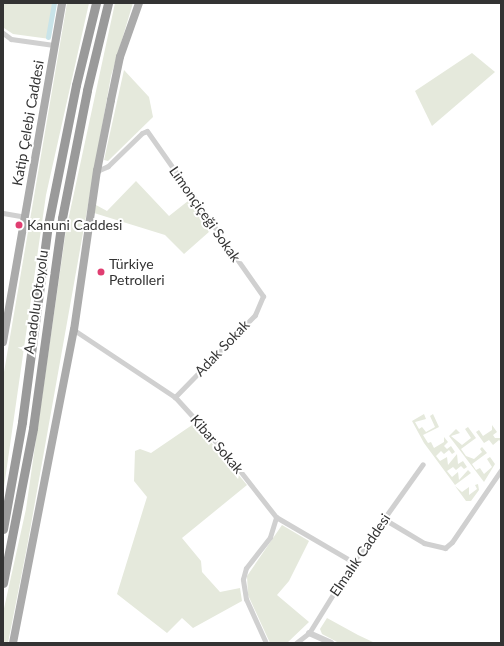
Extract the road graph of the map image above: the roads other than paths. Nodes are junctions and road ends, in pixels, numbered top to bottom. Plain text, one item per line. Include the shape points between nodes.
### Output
1 (62, 3) edge
2 (96, 3) edge
3 (108, 3) edge
4 (139, 3) edge
5 (4, 37) edge
6 (54, 45) junction
7 (97, 171) junction
8 (3, 213) edge
9 (26, 217) junction
10 (263, 296) joint
11 (74, 330) junction
12 (3, 342) edge
13 (175, 397) junction
14 (422, 464) dead end
15 (501, 470) edge
16 (276, 518) junction
17 (384, 518) junction
18 (3, 529) edge
19 (353, 562) junction
20 (3, 583) edge
21 (310, 633) junction
22 (13, 643) edge
23 (266, 643) edge
24 (296, 643) edge
25 (331, 643) edge

1 - 6 main road, Katip Çelebi Caddesi
2 - 18 highway, Anadolu Otoyolu via 76,85 48,225 22,422
3 - 20 highway, Anadolu Otoyolu via 64,203 33,428
4 - 7 main road via 120,57
5 - 6 street
6 - 9 main road, Katip Çelebi Caddesi
7 - 10 street, Limonçiçeği Sokak via 108,166 147,131
7 - 11 main road
8 - 9 street
9 - 12 main road, Katip Çelebi Caddesi
10 - 13 street, Adak Sokak via 255,314
11 - 13 street, Kibar Sokak
11 - 22 main road
13 - 16 street, Kibar Sokak via 226,453
14 - 17 street, Elmalık Caddesi
15 - 17 street via 452,542 445,548 424,543
16 - 19 street, Kibar Sokak
16 - 23 street via 270,537 246,568 243,579 246,598
17 - 19 street, Elmalık Caddesi
19 - 21 street, Elmalık Caddesi
21 - 24 street, Elmalık Caddesi
21 - 25 street

